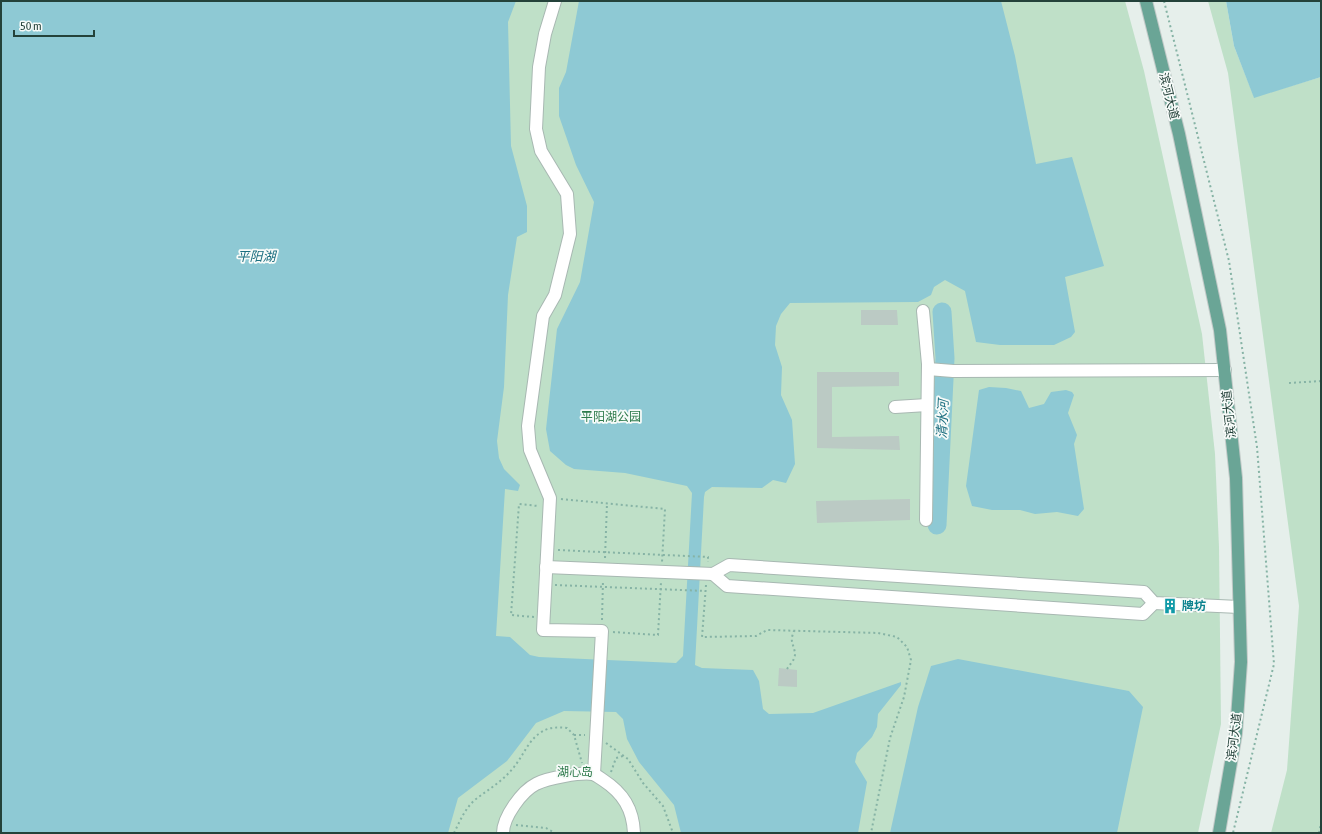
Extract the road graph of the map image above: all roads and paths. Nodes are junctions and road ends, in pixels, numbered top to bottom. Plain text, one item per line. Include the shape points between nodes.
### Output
1 (555, 1) edge
2 (1146, 1) edge
3 (923, 311) dead end
4 (928, 369) junction
5 (1225, 370) junction
6 (1321, 381) edge
7 (1289, 383) dead end
8 (927, 405) junction
9 (895, 407) dead end
10 (549, 503) junction
11 (926, 520) dead end
12 (547, 550) junction
13 (662, 555) junction
14 (546, 566) junction
15 (662, 572) junction
16 (710, 574) junction
17 (545, 584) junction
18 (661, 589) junction
19 (706, 592) junction
20 (1154, 603) junction
21 (1239, 606) junction
22 (544, 618) junction
23 (602, 631) junction
24 (794, 631) junction
25 (787, 669) dead end
26 (596, 738) junction
27 (623, 756) junction
28 (589, 775) junction
29 (608, 784) junction
30 (1321, 823) edge
31 (503, 829) edge
32 (454, 833) edge
33 (556, 833) edge
34 (634, 833) edge
35 (672, 833) edge
36 (871, 833) edge
37 (1219, 833) edge
38 (1319, 833) edge

1 - 10 street via 545,34 536,128 541,151 567,194 570,234 555,295 543,316 528,426 530,450
2 - 5 main road, 滨河大道 via 1179,134 1220,330
3 - 4 street
4 - 5 street
4 - 8 street
5 - 21 main road, 滨河大道 via 1236,478
6 - 7 path
8 - 9 street
8 - 11 street
10 - 12 street
10 - 13 path via 665,508
10 - 22 path via 519,504 511,616
12 - 13 path
12 - 14 street
13 - 15 path
13 - 16 path via 708,557
14 - 15 street
14 - 17 street
15 - 16 street
15 - 18 path
16 - 19 path
16 - 20 street via 730,565 1120,590 1144,592
16 - 20 street via 727,586 1136,614 1143,614
17 - 18 path
17 - 22 street
18 - 19 path
18 - 23 path via 658,635
19 - 24 path via 702,637 756,636 768,630
20 - 21 street
21 - 37 main road, 滨河大道 via 1241,662 1236,733
22 - 23 street via 543,630
23 - 26 street
24 - 25 path via 791,639 795,654
24 - 36 path via 878,633 896,637 907,647 911,660 904,697 890,738
26 - 27 path
26 - 28 street
27 - 29 path via 616,758
27 - 35 path via 628,759 643,783 663,806
28 - 29 street
28 - 31 street via 560,777 536,784 519,798
28 - 32 path via 574,735 567,728 554,727 540,733 505,777 475,800 462,815
29 - 34 street via 617,789 629,807
30 - 38 path
31 - 33 path via 546,828

